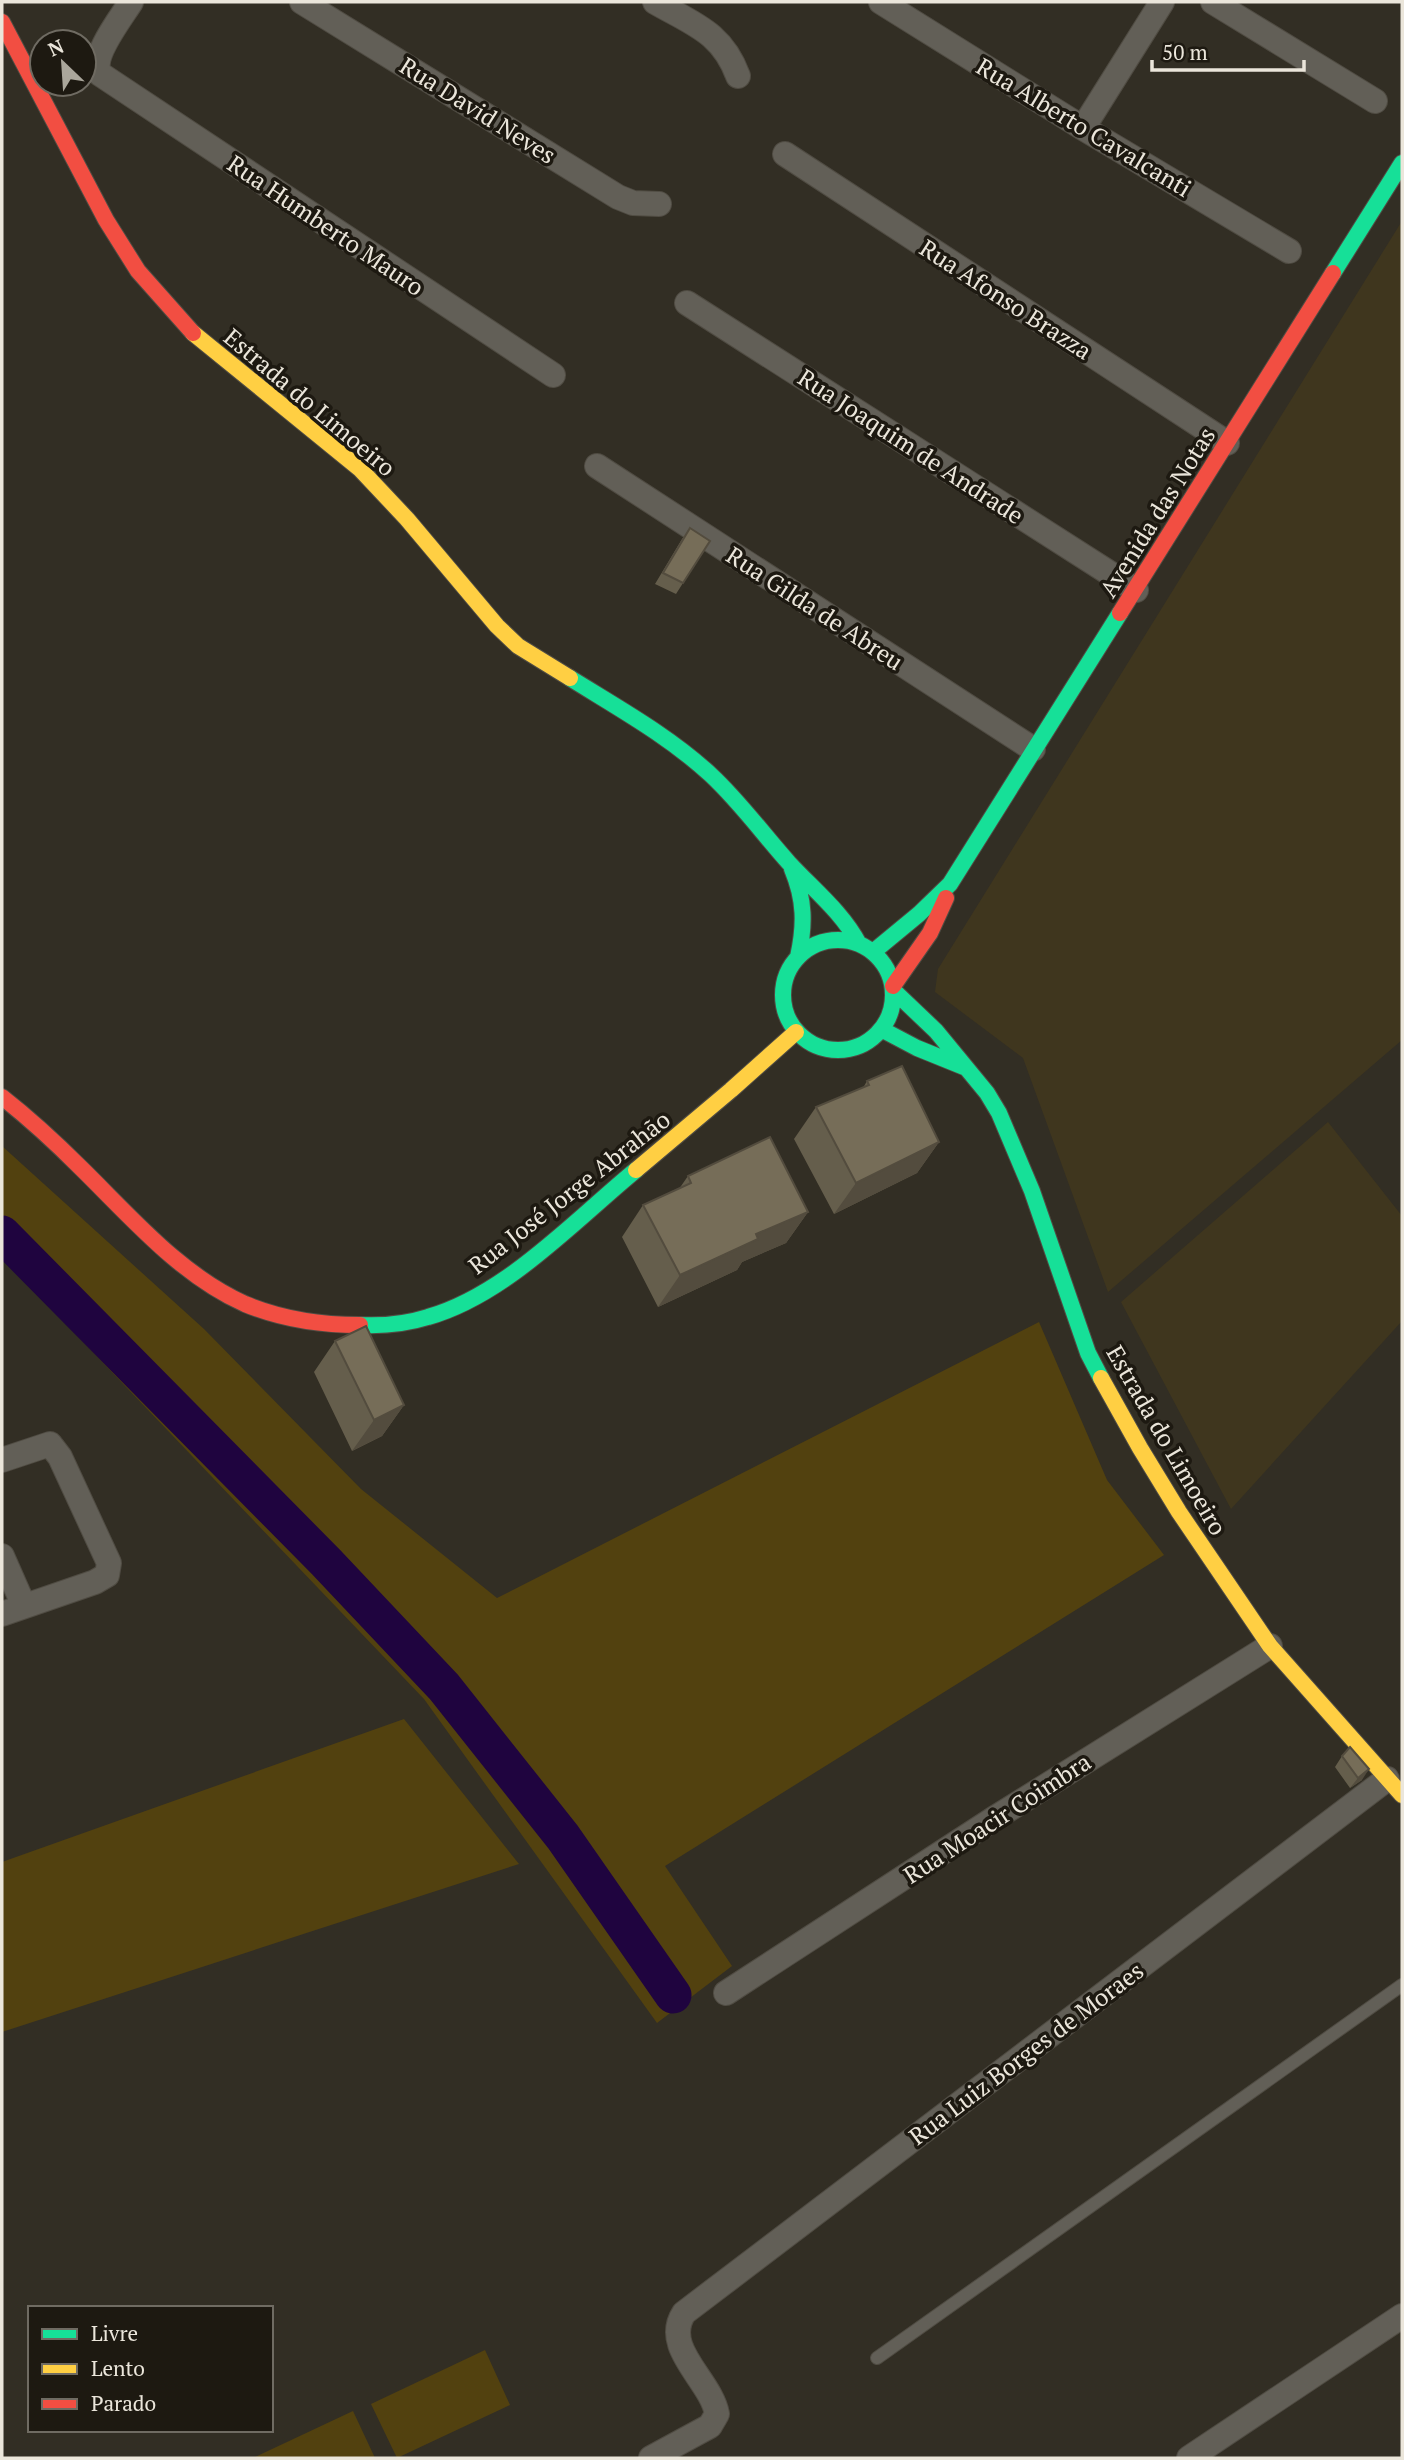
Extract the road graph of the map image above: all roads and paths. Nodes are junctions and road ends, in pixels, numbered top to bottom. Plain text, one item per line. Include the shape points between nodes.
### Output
1 (131, 2) edge
2 (302, 2) edge
3 (655, 2) edge
4 (881, 2) edge
5 (1162, 2) edge
6 (1213, 2) edge
7 (2, 22) edge
8 (738, 76) dead end
9 (1375, 101) dead end
10 (1083, 128) junction
11 (785, 154) dead end
12 (1402, 163) edge
13 (659, 204) dead end
14 (1289, 251) dead end
15 (687, 303) dead end
16 (553, 375) dead end
17 (1227, 443) junction
18 (597, 466) dead end
19 (1136, 590) junction
20 (1033, 750) junction
21 (789, 863) junction
22 (950, 884) junction
23 (866, 948) junction
24 (798, 957) junction
25 (893, 988) junction
26 (881, 1029) junction
27 (796, 1032) junction
28 (964, 1067) junction
29 (2, 1097) edge
30 (2, 1460) edge
31 (2, 1556) edge
32 (13, 1610) edge
33 (1270, 1646) junction
34 (1395, 1787) edge
35 (1402, 1985) edge
36 (726, 1993) dead end
37 (1402, 2316) edge
38 (877, 2358) dead end
39 (651, 2458) edge
40 (1189, 2458) edge

1 - 16 street, Rua Humberto Mauro via 98,55 100,74
2 - 13 street, Rua David Neves via 618,197
3 - 8 street via 715,38 731,56
4 - 10 street, Rua Alberto Cavalcanti
5 - 10 street
6 - 9 street
7 - 21 main road, Estrada do Limoeiro via 106,220 138,271 183,324 368,476 518,646 664,737 731,794
10 - 14 street, Rua Alberto Cavalcanti
11 - 17 street, Rua Afonso Brazza
12 - 17 main road, Avenida das Notas
15 - 19 street, Rua Joaquim de Andrade
17 - 19 main road, Avenida das Notas
18 - 20 street, Rua Gilda de Abreu
19 - 20 main road, Avenida das Notas
20 - 22 main road, Avenida das Notas
21 - 23 main road, Estrada do Limoeiro via 811,881
21 - 24 main road, Estrada do Limoeiro via 806,912
22 - 23 main road, Avenida das Notas via 919,914
22 - 25 main road, Avenida das Notas via 937,920
23 - 24 main road via 843,940 827,941
23 - 25 main road via 886,967
24 - 27 main road via 783,994 784,1008
25 - 26 main road, Avenida das Notas via 893,1004
25 - 28 main road, Estrada do Limoeiro
26 - 27 main road via 855,1048 839,1051 823,1049
26 - 28 main road, Estrada do Limoeiro
27 - 29 main road, Rua José Jorge Abrahão via 526,1261 457,1306 409,1322 348,1325 285,1319 222,1292 144,1231
28 - 33 main road, Estrada do Limoeiro via 987,1093 1019,1156 1066,1295 1108,1391 1185,1521
30 - 32 street via 50,1444 109,1563 107,1575 95,1582
31 - 32 street
33 - 34 main road, Estrada do Limoeiro
33 - 36 street, Rua Moacir Coimbra
34 - 39 street, Rua Luiz Borges de Moraes via 694,2304 678,2322 676,2334 717,2414 710,2426
35 - 38 lane
37 - 40 street

